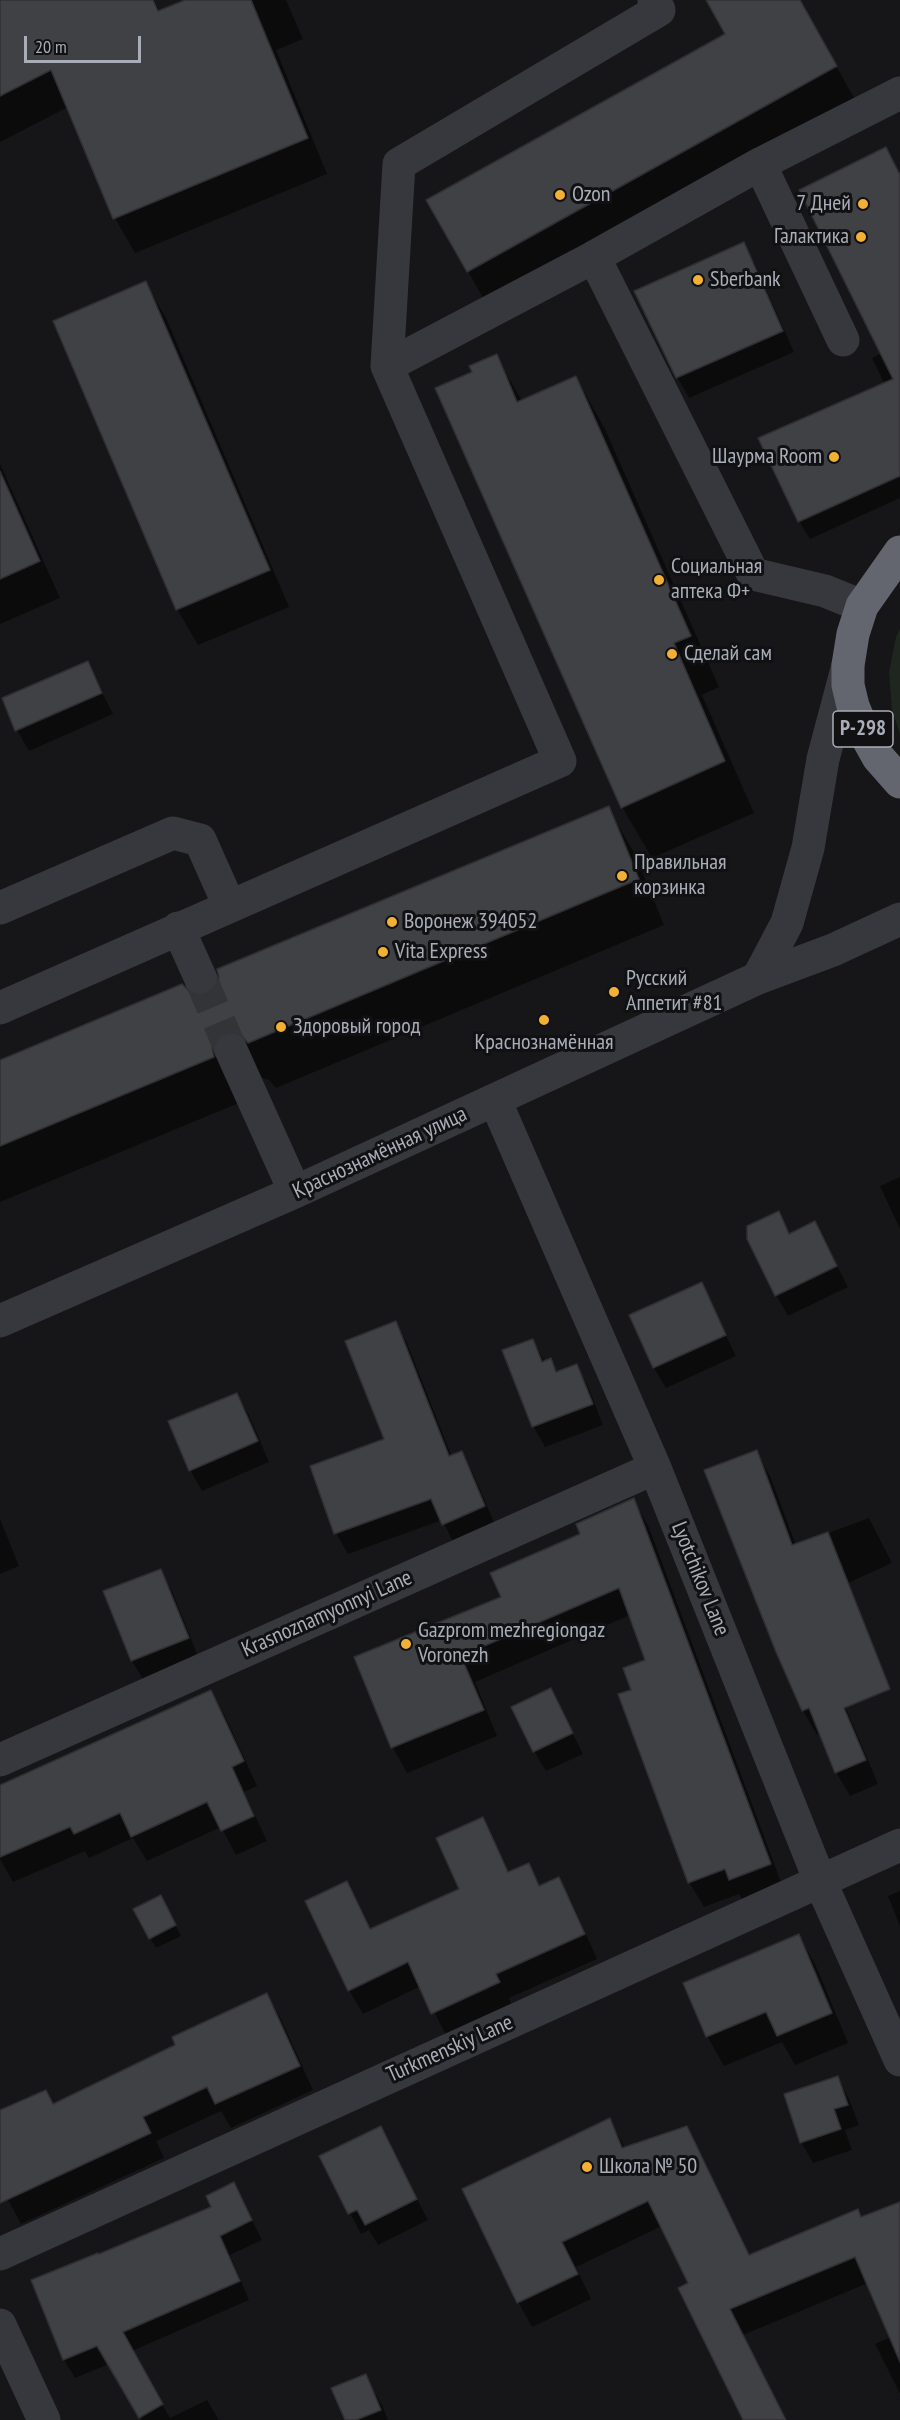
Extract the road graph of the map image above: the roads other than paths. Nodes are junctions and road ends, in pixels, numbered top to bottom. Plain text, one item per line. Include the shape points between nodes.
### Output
1 (654, 0) edge
2 (900, 93) edge
3 (760, 164) junction
4 (594, 257) junction
5 (843, 339) dead end
6 (387, 366) junction
7 (900, 552) edge
8 (862, 606) junction
9 (848, 665) junction
10 (900, 782) edge
11 (229, 905) junction
12 (0, 908) edge
13 (900, 920) edge
14 (178, 928) junction
15 (200, 977) tunnel mouth
16 (758, 978) junction
17 (0, 1008) edge
18 (231, 1050) tunnel mouth
19 (495, 1100) junction
20 (295, 1192) junction
21 (0, 1321) edge
22 (655, 1467) junction
23 (0, 1760) edge
24 (900, 1845) edge
25 (820, 1881) junction
26 (900, 2060) edge
27 (0, 2254) edge
28 (0, 2325) edge
29 (44, 2420) edge

1 - 6 street via 659,10 399,165
2 - 3 street
3 - 4 street
3 - 5 street
4 - 6 street
4 - 8 street via 753,574 825,591
6 - 11 street via 560,761
7 - 8 highway, Р-298
8 - 9 highway, Р-298
9 - 10 highway, Р-298 via 848,685 863,730 878,757
9 - 16 street via 823,759 808,849 787,923
11 - 12 street via 200,840 173,833
11 - 14 street
13 - 16 street, Краснознамённая улица
14 - 15 street
14 - 17 street
16 - 19 street, Краснознамённая улица
18 - 20 street
19 - 20 street, Краснознамённая улица
19 - 22 street, Lyotchikov Lane
20 - 21 street, Краснознамённая улица
22 - 23 street, Krasnoznamyonnyi Lane
22 - 25 street, Lyotchikov Lane
24 - 25 street, Turkmenskiy Lane
25 - 26 street, Lyotchikov Lane
25 - 27 street, Turkmenskiy Lane
28 - 29 street

